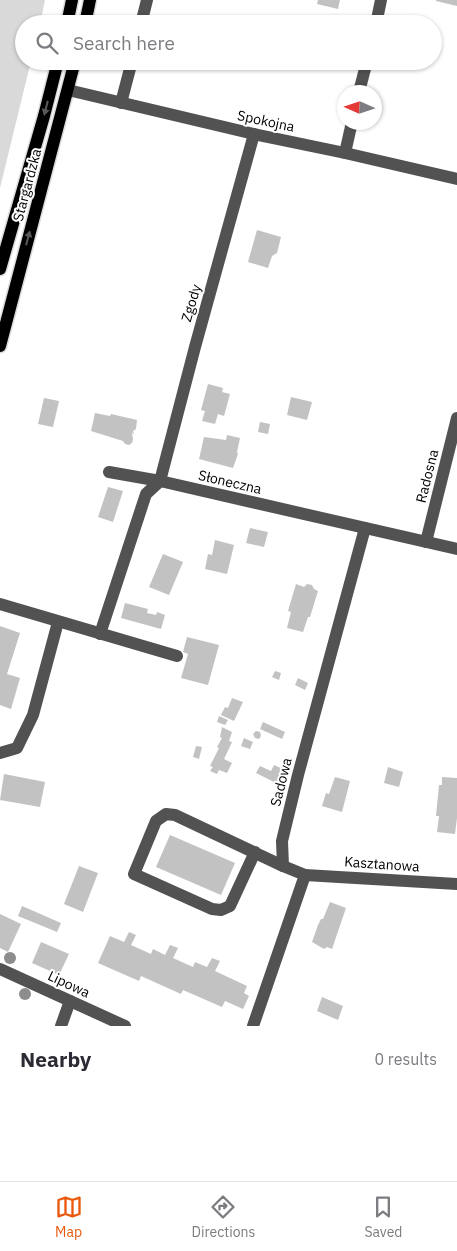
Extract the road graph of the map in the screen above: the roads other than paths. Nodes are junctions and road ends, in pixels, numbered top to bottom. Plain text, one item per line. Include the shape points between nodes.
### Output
1 (72, 0) edge
2 (90, 0) edge
3 (147, 0) edge
4 (382, 0) edge
5 (69, 15) edge
6 (87, 15) edge
7 (143, 15) edge
8 (378, 15) edge
9 (55, 70) edge
10 (73, 70) edge
11 (130, 70) edge
12 (365, 70) edge
13 (361, 85) edge
14 (68, 90) junction
15 (122, 103) junction
16 (350, 130) edge
17 (254, 134) junction
18 (345, 153) junction
19 (457, 179) edge
20 (0, 269) edge
21 (0, 346) edge
22 (457, 418) edge
23 (109, 472) dead end
24 (160, 481) junction
25 (365, 528) junction
26 (426, 542) junction
27 (457, 549) edge
28 (0, 604) edge
29 (58, 622) junction
30 (100, 634) junction
31 (177, 656) dead end
32 (0, 753) edge
33 (255, 852) junction
34 (283, 866) junction
35 (305, 875) junction
36 (457, 884) edge
37 (0, 969) edge
38 (70, 1001) junction
39 (61, 1026) edge
40 (125, 1026) edge
41 (254, 1026) edge

1 - 5 main road
2 - 6 main road
3 - 7 street
4 - 8 street
9 -> 20 main road, Stargardzka
10 - 14 main road, Stargardzka
11 - 15 street
12 - 13 street
14 - 15 street, Spokojna
21 -> 14 main road, Stargardzka
15 - 17 street, Spokojna
16 - 18 street
17 - 18 street, Spokojna
17 - 24 street, Zgody
18 - 19 street, Spokojna
22 - 26 street, Radosna
23 - 24 street, Słoneczna
24 - 25 street, Słoneczna
24 - 30 street via 146,494
25 - 26 street, Słoneczna
25 - 34 street, Sadowa via 298,775 282,841
26 - 27 street, Słoneczna
28 - 29 street
29 - 30 street
29 - 32 street via 33,715 17,748
30 - 31 street
33 - 33 street via 230,906 221,910 212,909 134,874 156,821 166,814 175,815
33 - 34 street
34 - 35 street
35 - 36 street, Kasztanowa
35 - 41 street
37 - 38 street, Lipowa
38 - 39 street
38 - 40 street, Lipowa

